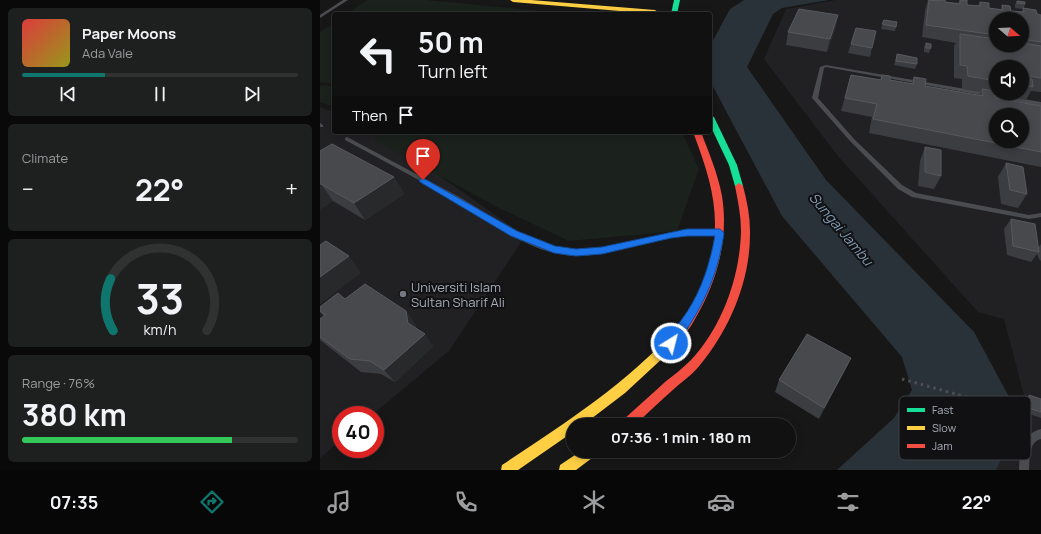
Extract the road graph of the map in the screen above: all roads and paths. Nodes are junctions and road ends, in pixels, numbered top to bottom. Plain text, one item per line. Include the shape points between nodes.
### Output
1 (346, 0) edge
2 (513, 0) edge
3 (677, 0) edge
4 (659, 1) edge
5 (644, 12) edge
6 (655, 12) edge
7 (674, 12) edge
8 (320, 17) edge
9 (1041, 104) edge
10 (712, 121) edge
11 (698, 134) edge
12 (347, 139) dead end
13 (1041, 215) edge
14 (720, 233) junction
15 (902, 379) dead end
16 (963, 396) edge
17 (634, 418) edge
18 (1041, 434) edge
19 (1031, 438) edge
20 (582, 458) edge
21 (1025, 460) edge
22 (507, 470) edge
23 (565, 470) edge
24 (1024, 470) edge

1 - 8 lane
2 - 5 street
3 - 7 street
4 - 6 street
9 - 13 lane via 826,66 822,67 815,98 852,140 900,187 929,198 1029,217
10 - 17 street via 736,172 743,201 747,232 739,281 720,326 698,360
11 - 14 street via 719,204
12 - 14 lane via 461,201 514,234 554,250 576,253 687,232
14 - 22 street via 716,258 706,286 691,315 671,343 635,377 596,408
15 - 16 path
18 - 19 lane
20 - 23 street
21 - 24 lane

